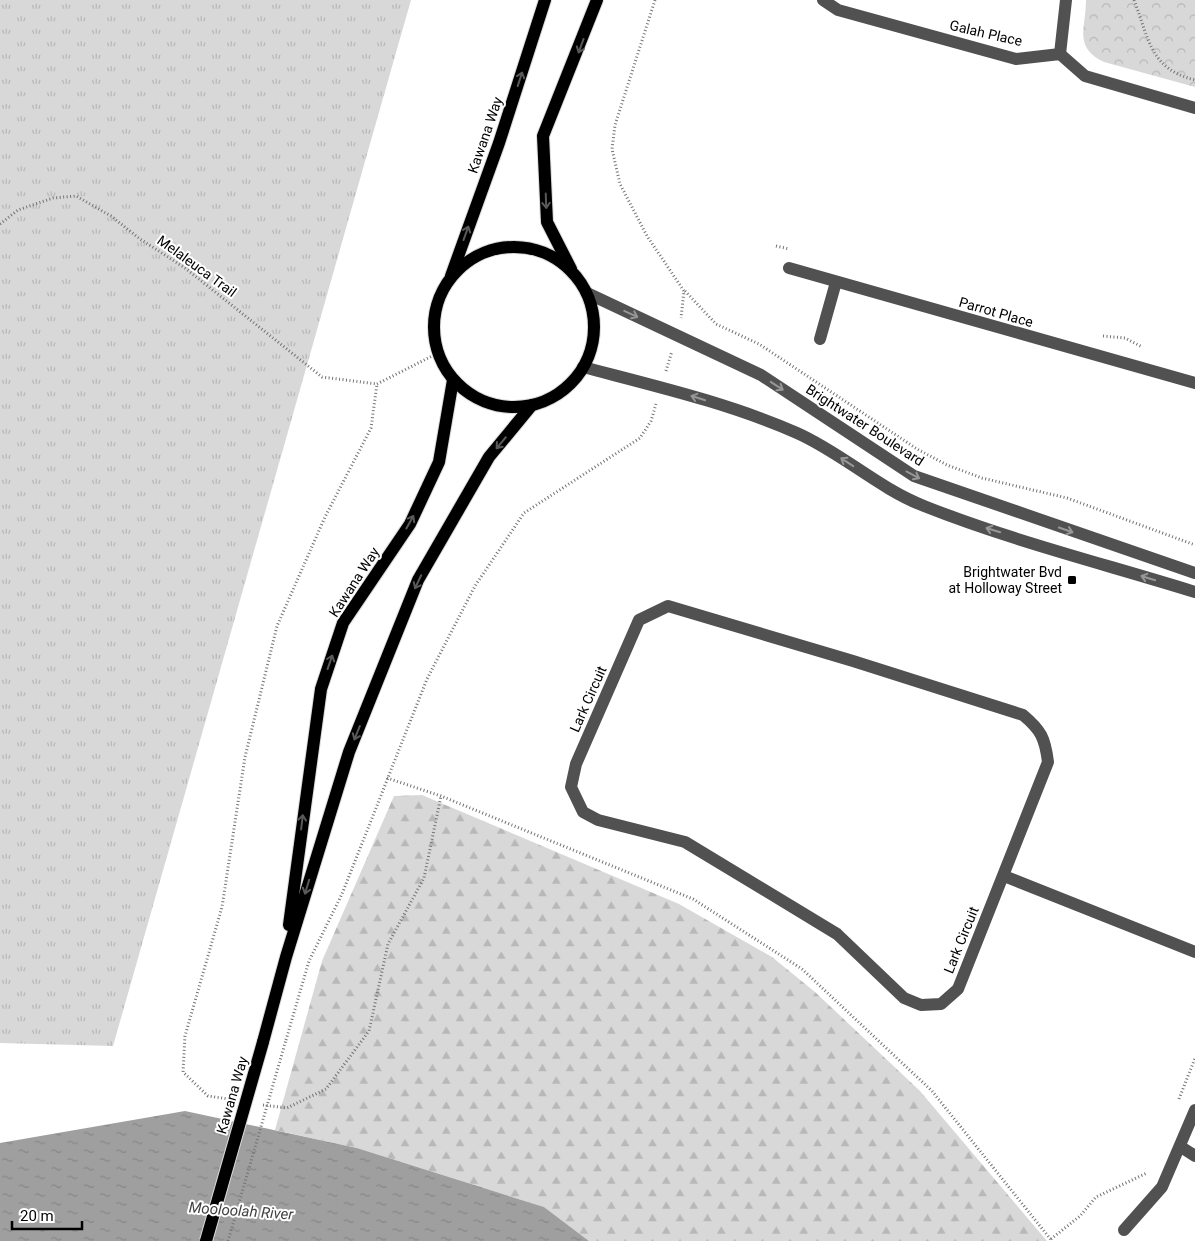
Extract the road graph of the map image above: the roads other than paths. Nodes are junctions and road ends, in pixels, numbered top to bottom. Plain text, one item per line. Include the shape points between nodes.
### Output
1 (545, 0) edge
2 (598, 0) edge
3 (823, 0) edge
4 (1066, 0) edge
5 (1060, 54) junction
6 (1195, 108) edge
7 (789, 268) dead end
8 (571, 270) junction
9 (450, 278) junction
10 (836, 282) junction
11 (587, 294) junction
12 (820, 339) dead end
13 (584, 367) junction
14 (453, 380) junction
15 (1195, 383) edge
16 (532, 405) junction
17 (1195, 573) edge
18 (1195, 592) edge
19 (1004, 876) junction
20 (1195, 952) edge
21 (286, 957) junction
22 (1195, 1110) edge
23 (1181, 1147) junction
24 (1195, 1156) edge
25 (1124, 1230) dead end
26 (206, 1241) edge

9 -> 1 main road, Kawana Way via 499,143
2 -> 8 main road via 543,136 547,222
3 - 5 street, Galah Place via 838,10 1016,59
4 - 5 street
5 - 6 street via 1085,76
7 - 10 street, Parrot Place
8 - 9 main road via 549,254 522,247 495,248 470,260
8 - 11 main road
9 - 14 main road via 438,302 434,327 438,353
10 - 12 street
10 - 15 street, Parrot Place
11 - 13 main road via 594,318 592,343
11 -> 17 street, Brightwater Boulevard via 761,375 914,476
13 - 16 main road via 553,397
18 -> 13 street via 923,506 891,491 826,448 798,434 693,396
14 - 16 main road via 469,394 489,404 510,407
21 -> 14 main road, Kawana Way via 321,690 343,624 410,524 439,462
16 -> 21 main road, Kawana Way via 489,457 418,580 350,752
19 - 19 street, Lark Circuit via 1048,762 1046,742 1037,726 1023,714 668,606 639,620 576,764 571,788 583,812 598,820 685,842 837,934 904,998 922,1005 940,1004 958,989
19 - 20 street
21 - 26 main road, Kawana Way, bridge
22 - 23 street
23 - 24 street
23 - 25 street via 1162,1187

